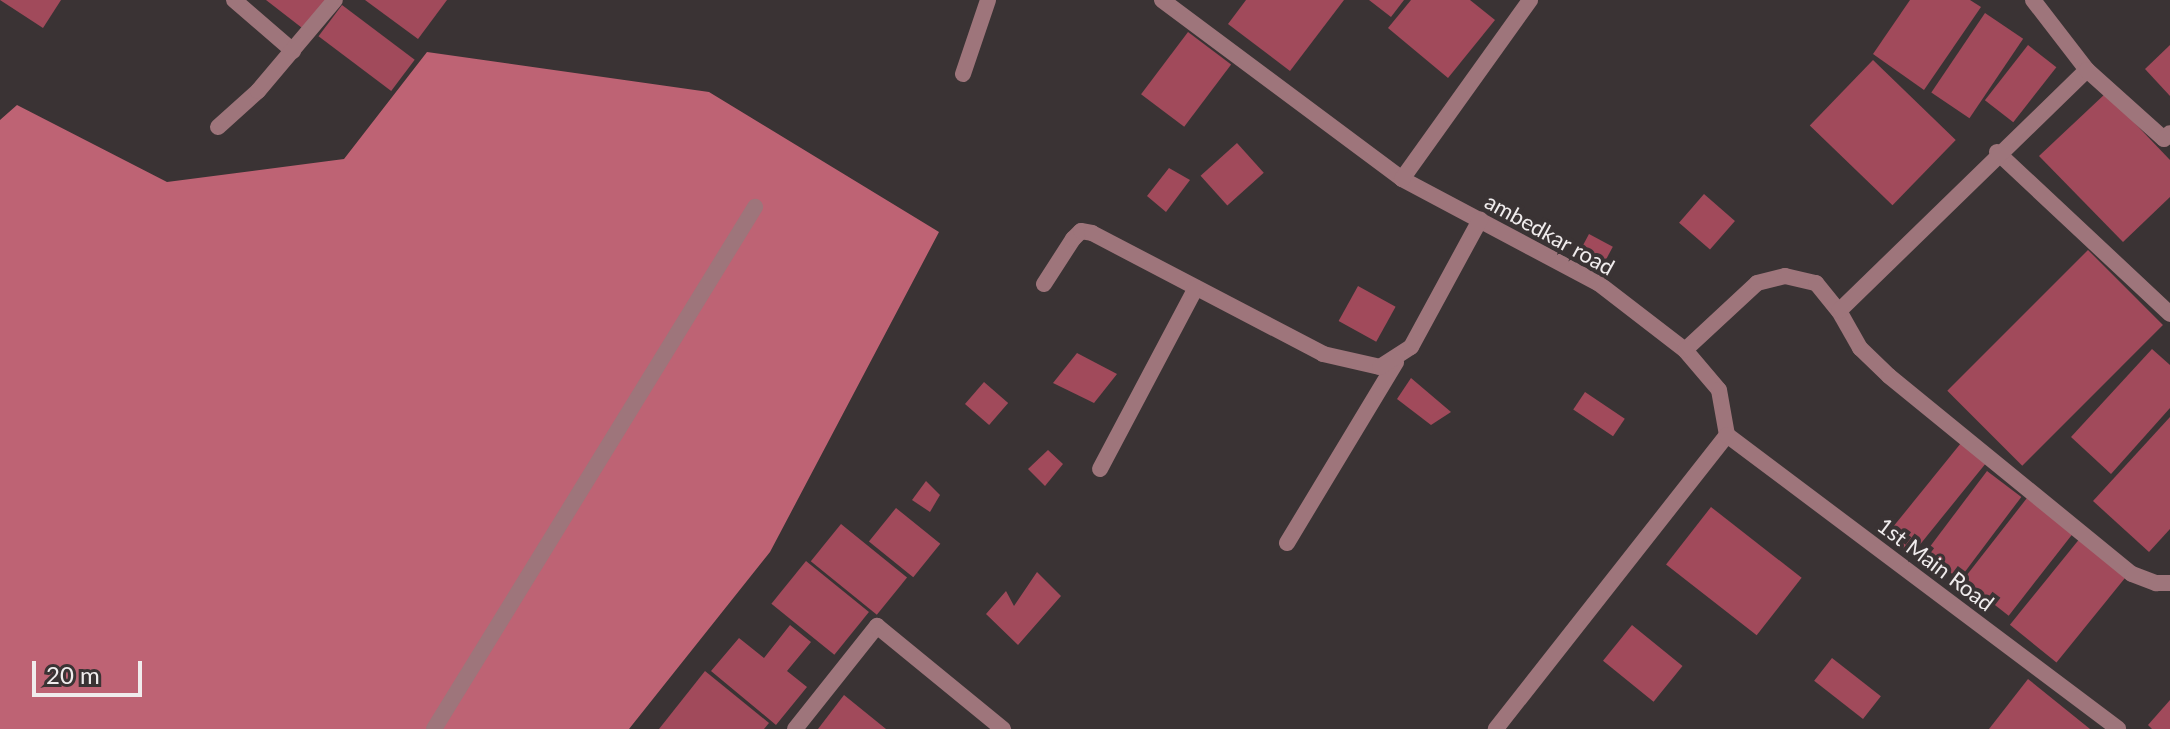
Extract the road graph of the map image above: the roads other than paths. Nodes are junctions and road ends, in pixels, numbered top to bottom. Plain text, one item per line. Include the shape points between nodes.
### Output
1 (234, 0) edge
2 (335, 0) edge
3 (988, 0) edge
4 (1162, 0) edge
5 (1530, 0) edge
6 (2033, 0) edge
7 (293, 51) junction
8 (2087, 70) junction
9 (963, 74) dead end
10 (218, 127) dead end
11 (2168, 139) edge
12 (1997, 152) junction
13 (1402, 179) junction
14 (755, 207) dead end
15 (1480, 220) junction
16 (1044, 284) dead end
17 (1196, 288) junction
18 (1839, 311) junction
19 (2170, 314) edge
20 (1685, 350) junction
21 (1396, 362) junction
22 (1727, 435) junction
23 (1100, 469) dead end
24 (1287, 543) dead end
25 (2170, 583) edge
26 (434, 729) edge
27 (795, 729) edge
28 (1003, 729) edge
29 (1496, 729) edge
30 (2118, 729) edge

1 - 7 street
2 - 7 street
3 - 9 street
4 - 13 street, ambedkar road
5 - 13 street
6 - 8 street
7 - 10 street
8 - 11 street
8 - 12 street
12 - 18 street
12 - 19 street
13 - 15 street, ambedkar road
14 - 26 street
15 - 20 street, ambedkar road via 1598,283
15 - 21 street via 1433,313
16 - 17 street via 1081,231
17 - 21 street via 1323,354 1359,366
17 - 23 street
18 - 20 street via 1816,283 1785,276 1757,283
18 - 25 street via 1860,348 1889,376 2132,574
20 - 22 street, ambedkar road via 1719,390
21 - 24 street
22 - 29 street
22 - 30 street, 1st Main Road
27 - 28 street via 877,626

